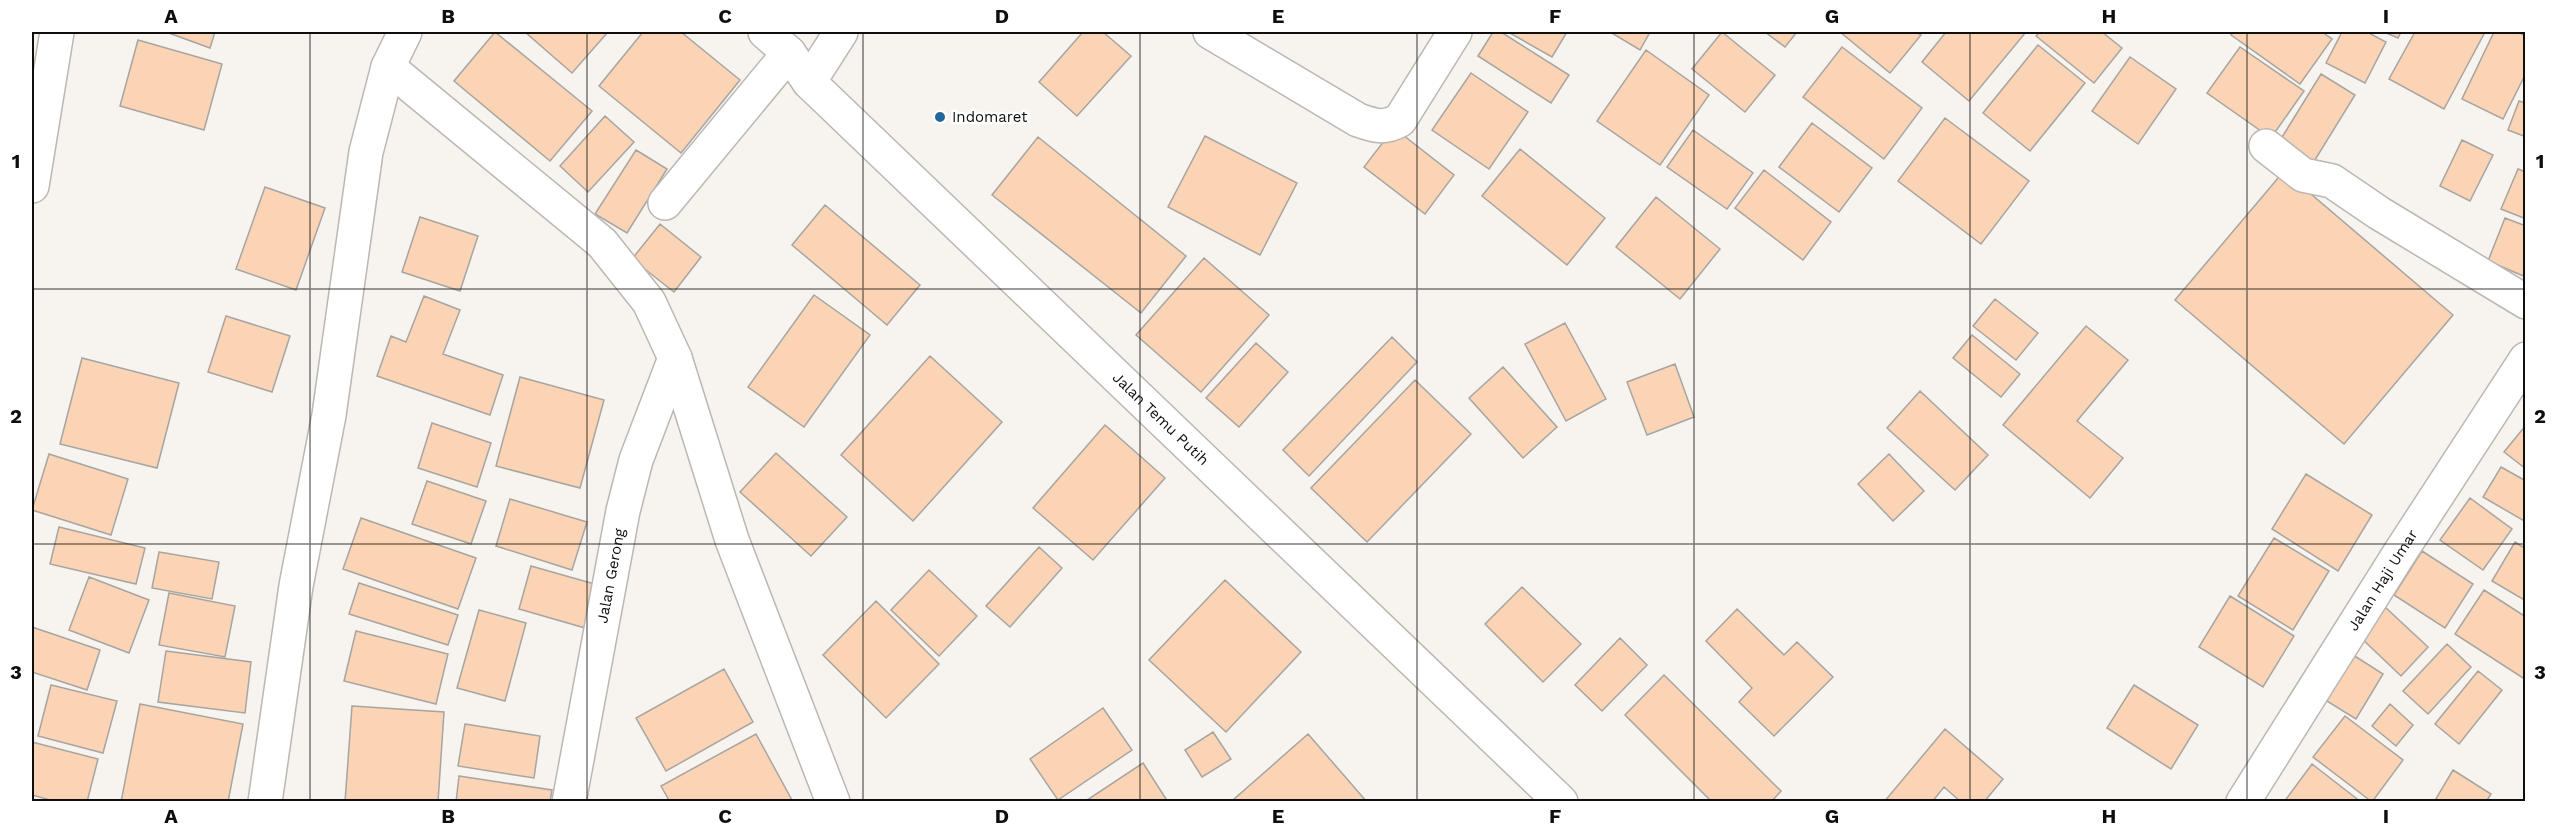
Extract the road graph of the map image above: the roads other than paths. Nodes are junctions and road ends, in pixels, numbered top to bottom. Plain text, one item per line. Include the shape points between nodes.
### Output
1 (57, 32) edge
2 (405, 32) edge
3 (765, 32) edge
4 (841, 32) edge
5 (1210, 32) edge
6 (1455, 32) edge
7 (789, 53) junction
8 (388, 67) junction
9 (809, 82) junction
10 (2265, 146) dead end
11 (32, 186) edge
12 (665, 203) dead end
13 (2526, 302) edge
14 (675, 358) junction
15 (2526, 360) edge
16 (265, 801) edge
17 (569, 801) edge
18 (833, 801) edge
19 (1561, 801) edge
20 (2243, 801) edge

1 - 11 street
2 - 8 street
3 - 7 street, Jalan Temu Putih
4 - 9 street
5 - 6 street via 1358,120 1388,127 1400,120
7 - 9 street, Jalan Temu Putih
7 - 12 street
8 - 14 street via 602,243 649,302
8 - 16 street via 366,152 329,414 296,586
9 - 19 street, Jalan Temu Putih
10 - 13 street via 2304,175 2332,181
14 - 17 street, Jalan Gerong via 636,460 623,511
14 - 18 street via 732,540
15 - 20 street, Jalan Haji Umar

